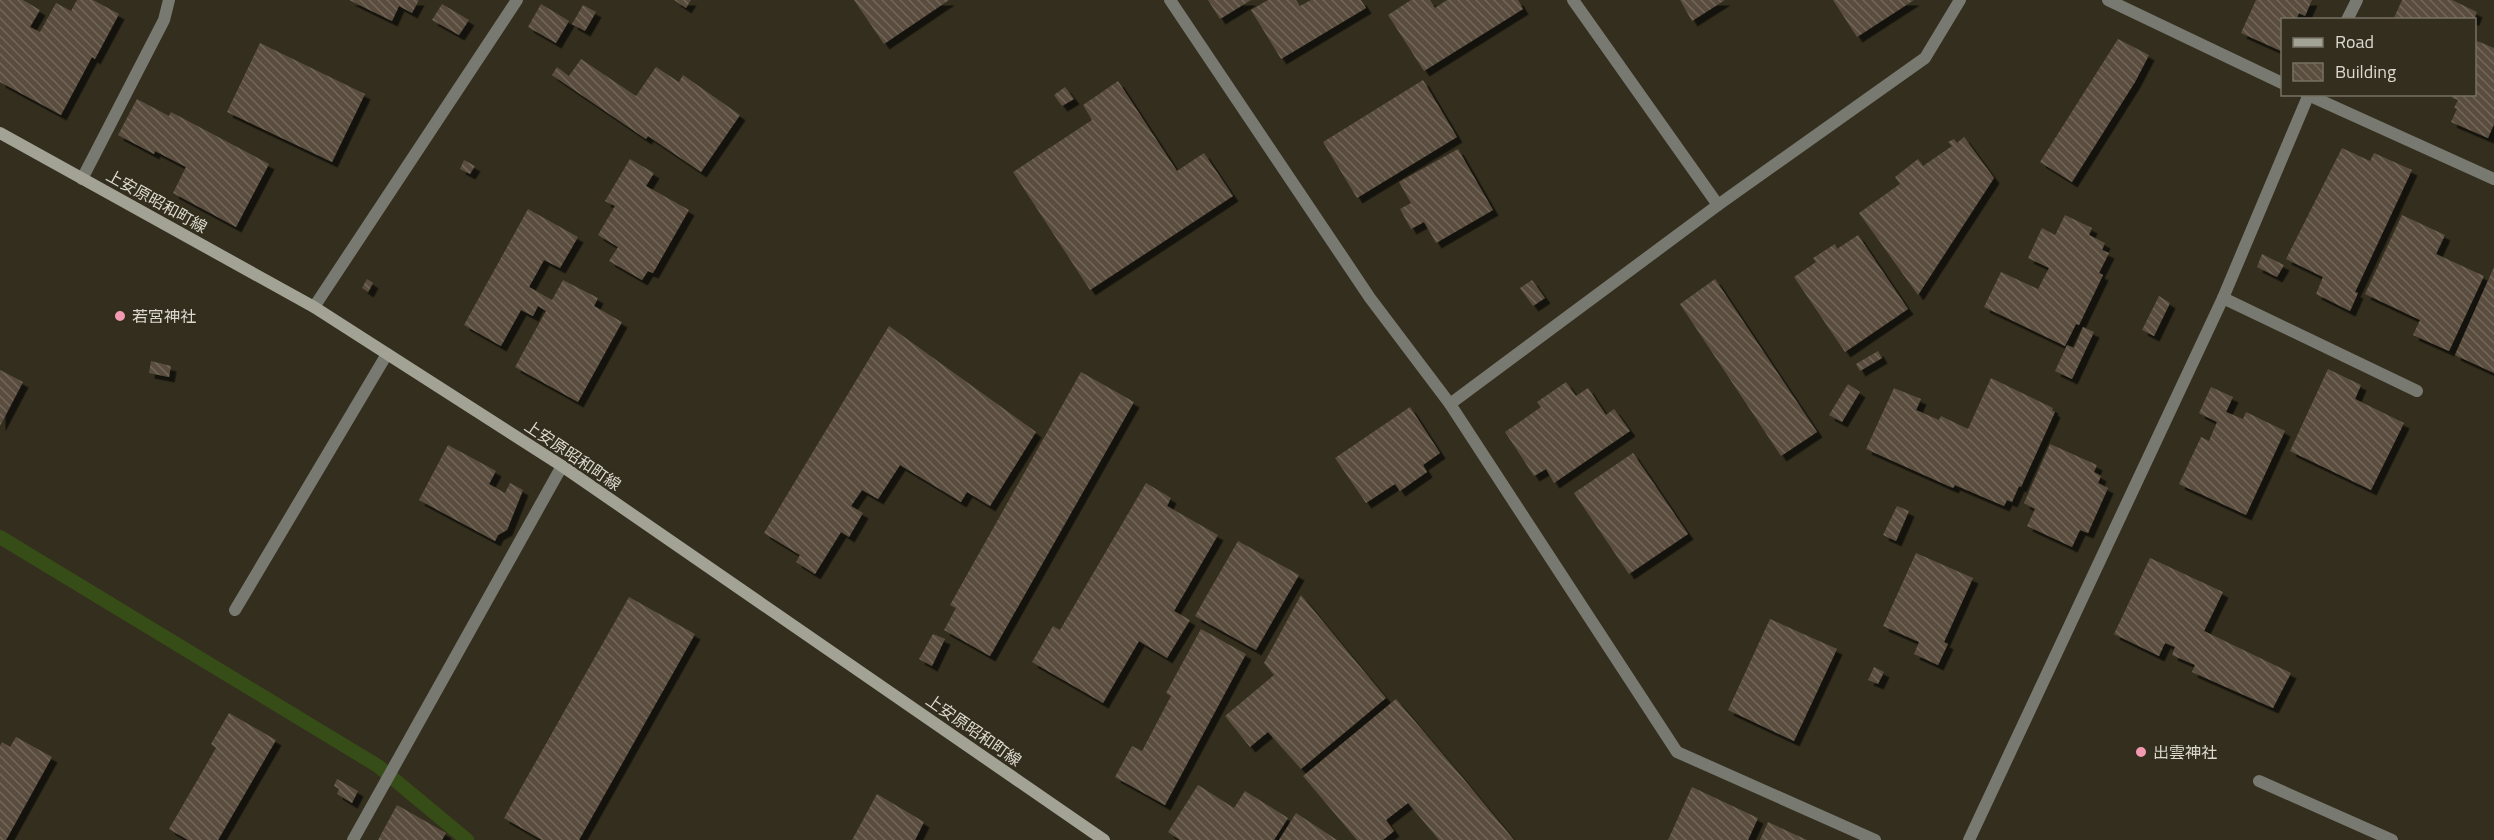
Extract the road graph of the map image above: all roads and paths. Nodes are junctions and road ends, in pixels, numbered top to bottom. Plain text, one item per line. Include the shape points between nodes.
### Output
1 (169, 0) edge
2 (517, 0) edge
3 (1170, 0) edge
4 (1573, 0) edge
5 (1960, 0) edge
6 (2108, 0) edge
7 (2357, 0) edge
8 (2348, 18) edge
9 (2281, 82) edge
10 (2308, 96) edge
11 (2310, 96) edge
12 (0, 133) edge
13 (82, 179) junction
14 (2494, 179) edge
15 (1718, 205) junction
16 (2223, 298) junction
17 (314, 307) junction
18 (387, 354) junction
19 (2417, 391) dead end
20 (1450, 404) junction
21 (562, 466) junction
22 (235, 610) dead end
23 (2259, 781) dead end
24 (353, 840) edge
25 (1104, 840) edge
26 (1875, 840) edge
27 (1969, 840) edge
28 (2392, 840) edge

1 - 13 street via 164,20
2 - 17 street
3 - 20 street via 1370,298
4 - 15 street
5 - 15 street via 1925,58
6 - 9 street
7 - 8 street
10 - 16 street
11 - 14 street
12 - 13 main road, 上安原昭和町線
13 - 17 main road, 上安原昭和町線
15 - 20 street
16 - 19 street
16 - 27 street
17 - 18 main road, 上安原昭和町線
18 - 21 main road, 上安原昭和町線
18 - 22 street
20 - 26 street via 1677,752
21 - 24 street
21 - 25 main road, 上安原昭和町線
23 - 28 street

